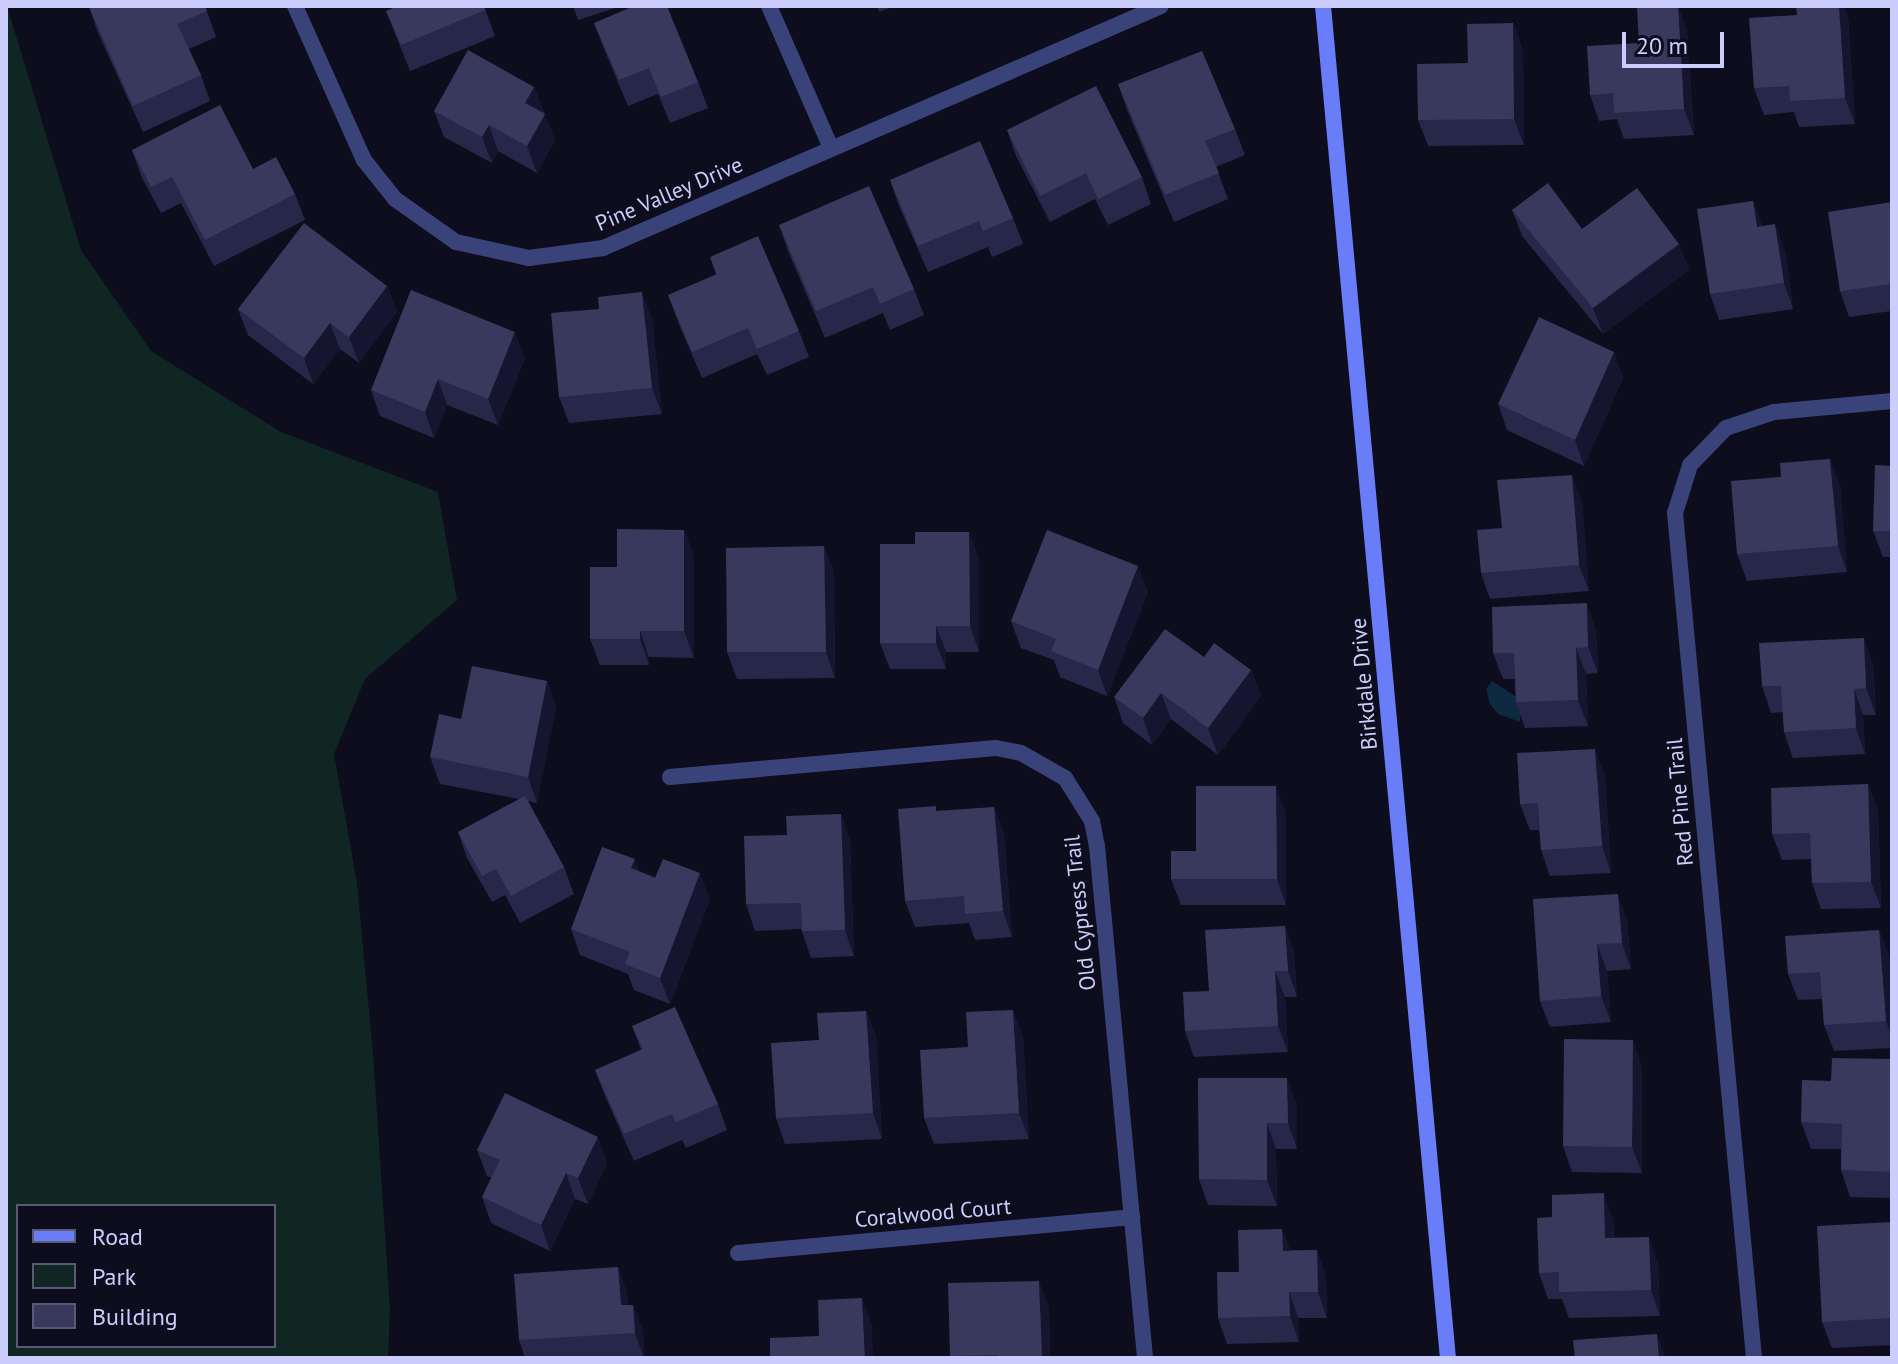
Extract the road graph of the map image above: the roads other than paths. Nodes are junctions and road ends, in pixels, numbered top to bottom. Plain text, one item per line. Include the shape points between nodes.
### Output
1 (295, 6) edge
2 (769, 6) edge
3 (1161, 6) edge
4 (1323, 6) edge
5 (831, 148) junction
6 (1892, 401) edge
7 (670, 777) dead end
8 (1132, 1217) junction
9 (738, 1253) dead end
10 (1145, 1358) edge
11 (1448, 1358) edge
12 (1754, 1358) edge

1 - 5 street, Pine Valley Drive via 353,138 378,181 434,230 480,250 554,258 603,248
2 - 5 street
3 - 5 street, Pine Valley Drive
4 - 11 street, Birkdale Drive
6 - 12 street, Red Pine Trail via 1774,412 1726,428 1690,465 1675,513
7 - 8 street, Old Cypress Trail via 996,748 1021,753 1065,778 1092,821 1097,846
8 - 9 street, Coralwood Court
8 - 10 street, Old Cypress Trail

